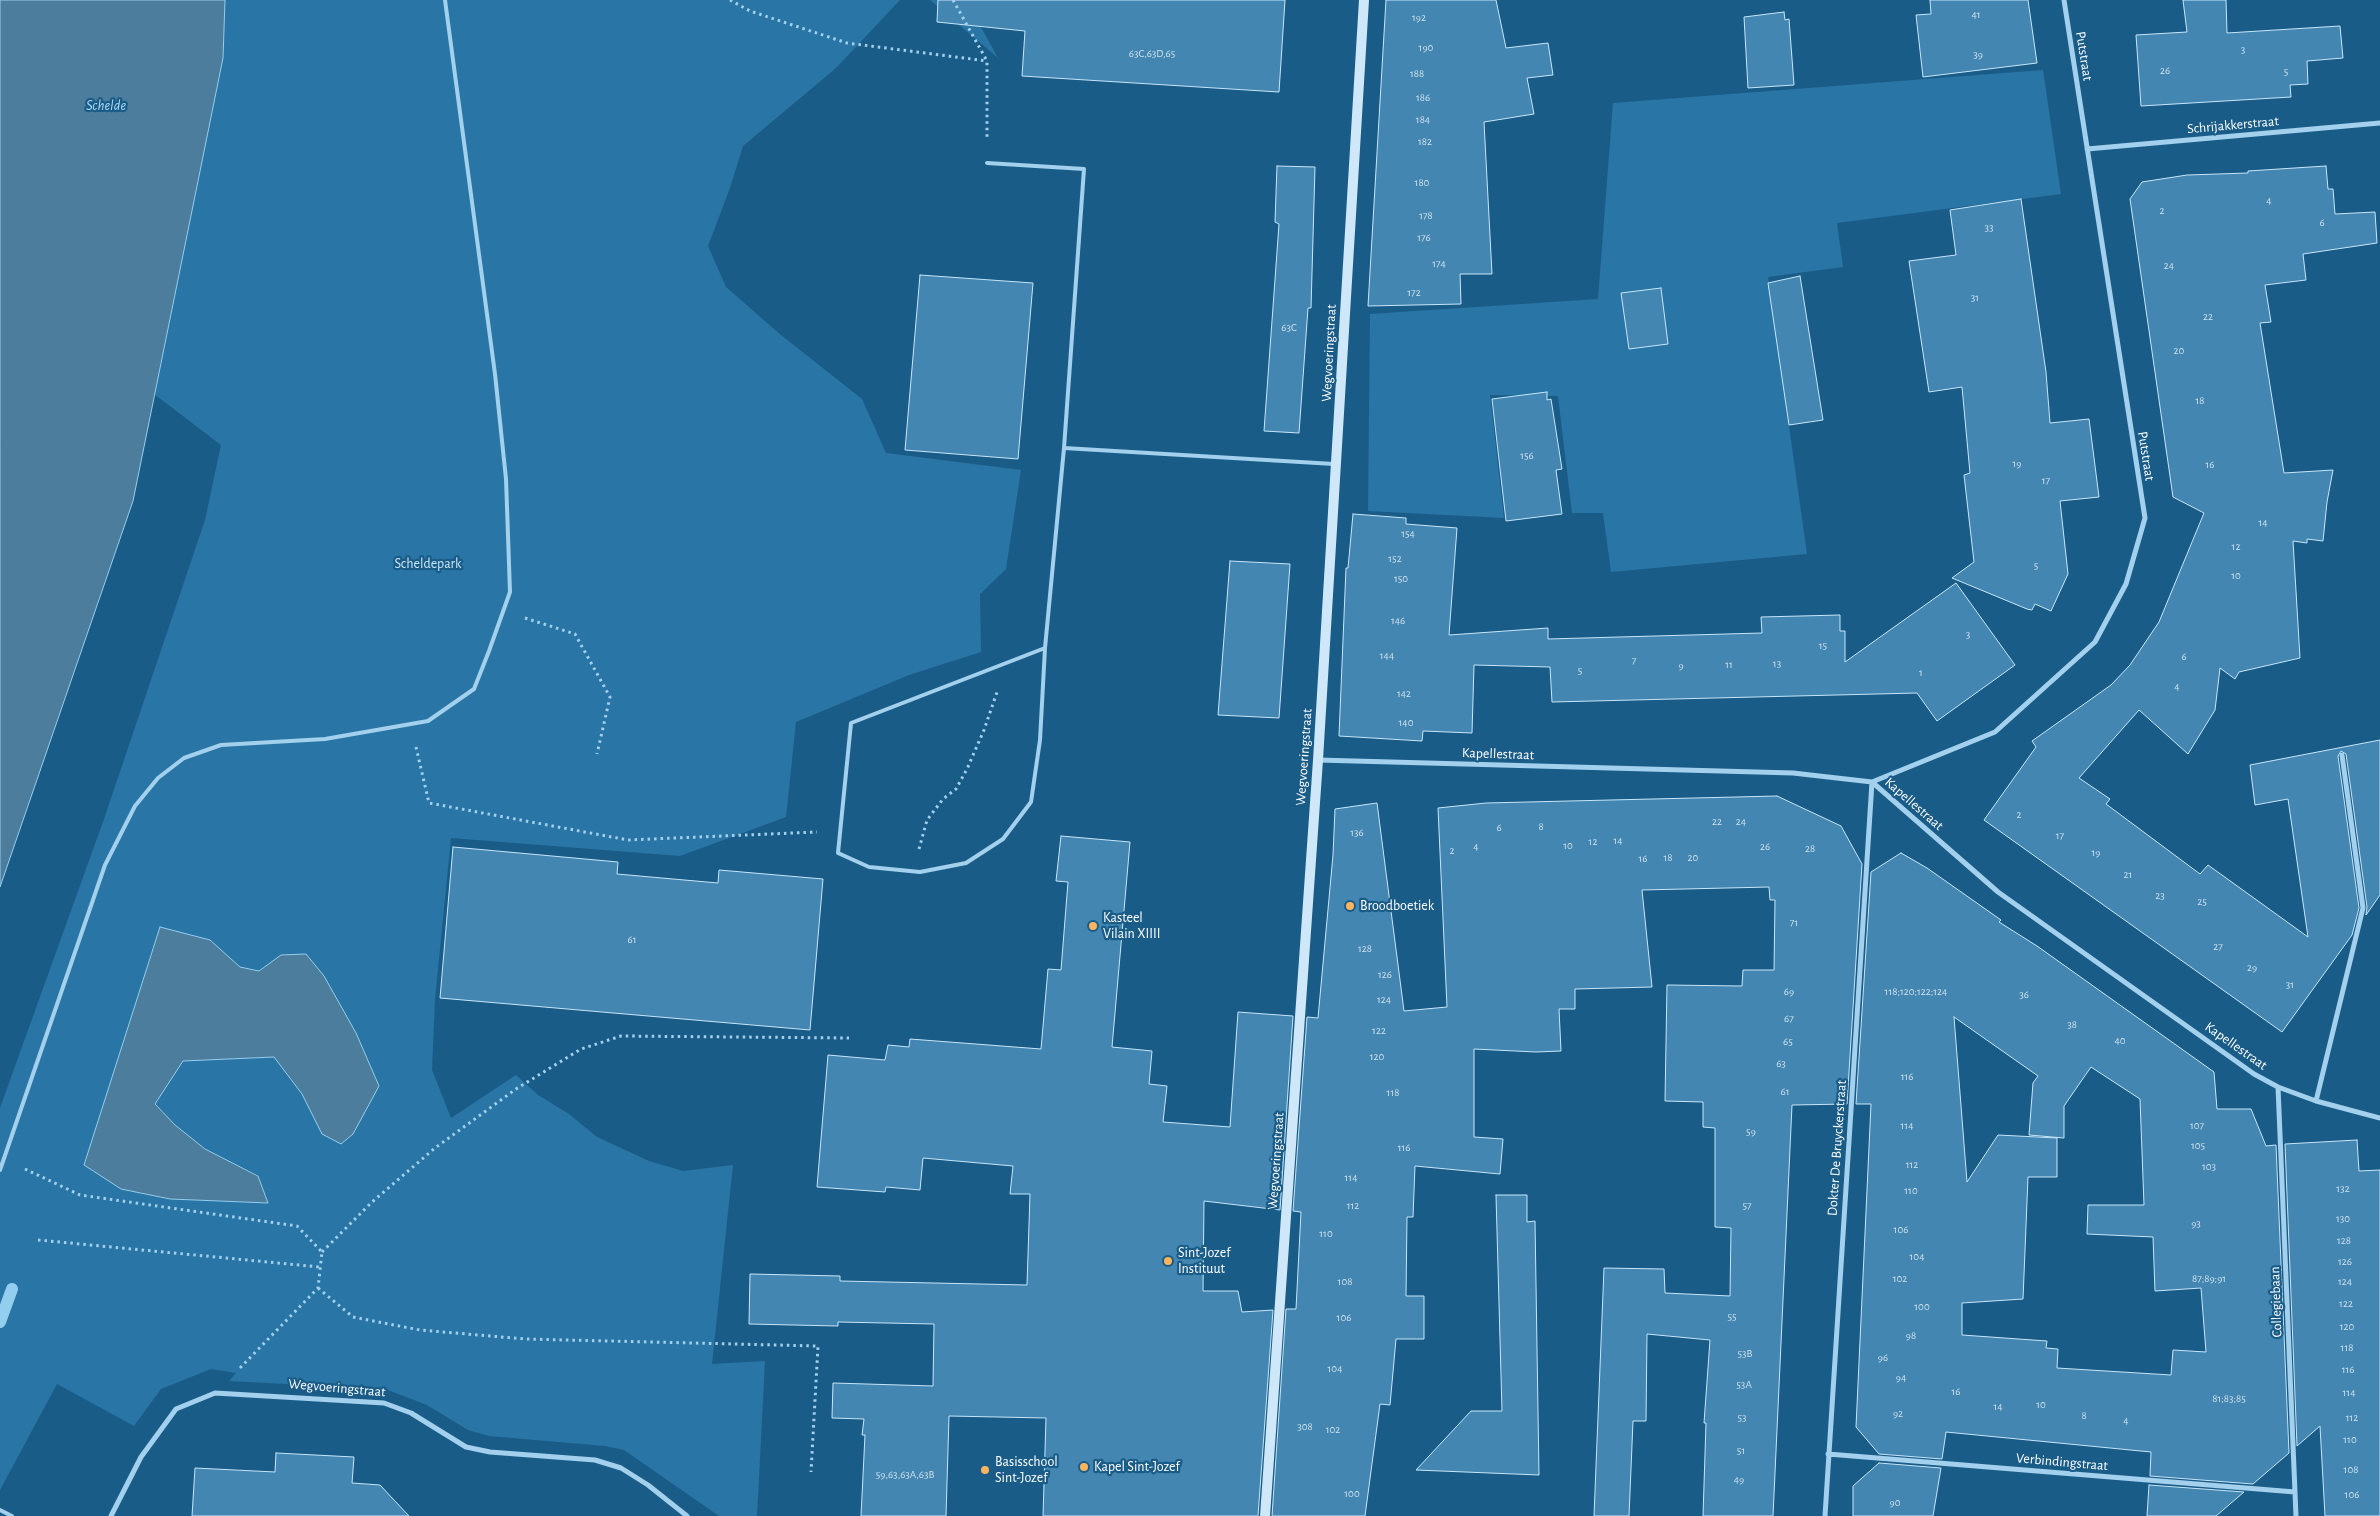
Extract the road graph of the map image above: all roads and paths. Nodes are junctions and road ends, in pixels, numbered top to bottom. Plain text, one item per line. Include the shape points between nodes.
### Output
1 (445, 0) edge
2 (730, 0) edge
3 (953, 0) edge
4 (1364, 0) edge
5 (2064, 0) edge
6 (987, 61) junction
7 (2380, 123) edge
8 (2087, 149) junction
9 (987, 163) joint
10 (1064, 448) junction
11 (1336, 464) junction
12 (502, 611) junction
13 (1045, 648) junction
14 (1006, 663) junction
15 (411, 724) junction
16 (597, 754) dead end
17 (2342, 756) dead end
18 (1318, 760) junction
19 (1872, 782) junction
20 (840, 831) junction
21 (912, 871) junction
22 (849, 1038) dead end
23 (2278, 1088) junction
24 (2316, 1101) junction
25 (2380, 1118) edge
26 (4, 1160) junction
27 (0, 1170) edge
28 (38, 1240) dead end
29 (322, 1252) junction
30 (320, 1267) junction
31 (318, 1288) junction
32 (215, 1393) junction
33 (1828, 1454) junction
34 (811, 1472) dead end
35 (2295, 1492) junction
36 (0, 1510) edge
37 (12, 1516) edge
38 (110, 1516) edge
39 (686, 1516) edge
40 (1265, 1516) edge
41 (1825, 1516) edge
42 (2296, 1516) edge

1 - 12 lane via 494,364 506,480 510,592
2 - 6 path via 750,11 847,43
3 - 6 path
4 - 11 street, Wegvoeringstraat
5 - 8 street, Putstraat
6 - 9 path
7 - 8 street, Schrijakkerstraat
8 - 19 street, Putstraat via 2145,518 2126,584 2095,642 1995,732
9 - 10 lane via 1084,169
10 - 11 lane
10 - 13 lane
11 - 18 street, Wegvoeringstraat
12 - 15 lane via 474,689 428,721
12 - 16 path via 575,634 610,697
13 - 14 lane
13 - 21 lane via 1040,740 1031,802 1003,839 966,863
14 - 20 lane via 851,723
14 - 21 path via 967,769 956,788 927,820
15 - 20 path via 429,803 628,840
15 - 26 lane via 325,739 221,745 184,758 158,778 135,806 106,865
17 - 24 street via 2363,908
18 - 19 street, Kapellestraat via 1793,773
18 - 40 street, Wegvoeringstraat
19 - 23 street, Kapellestraat via 1998,892
19 - 33 street, Dokter De Bruyckerstraat
20 - 21 lane via 838,853 869,867
22 - 29 path via 621,1036 581,1050 516,1089 435,1148 372,1202
23 - 24 street, Kapellestraat
23 - 35 street, Collegiebaan
24 - 25 street, Kapellestraat
26 - 27 lane
26 - 29 path via 80,1195 297,1226
28 - 30 path
29 - 30 path
30 - 31 path
31 - 32 path
31 - 34 path via 354,1317 420,1330 525,1339 818,1346
32 - 38 street, Wegvoeringstraat via 176,1409 141,1457
32 - 39 street, Wegvoeringstraat via 384,1403 410,1413 466,1447 490,1452 595,1460 621,1468
33 - 35 street, Verbindingstraat
33 - 41 street, Dokter De Bruyckerstraat
35 - 42 street, Collegiebaan
36 - 37 lane

